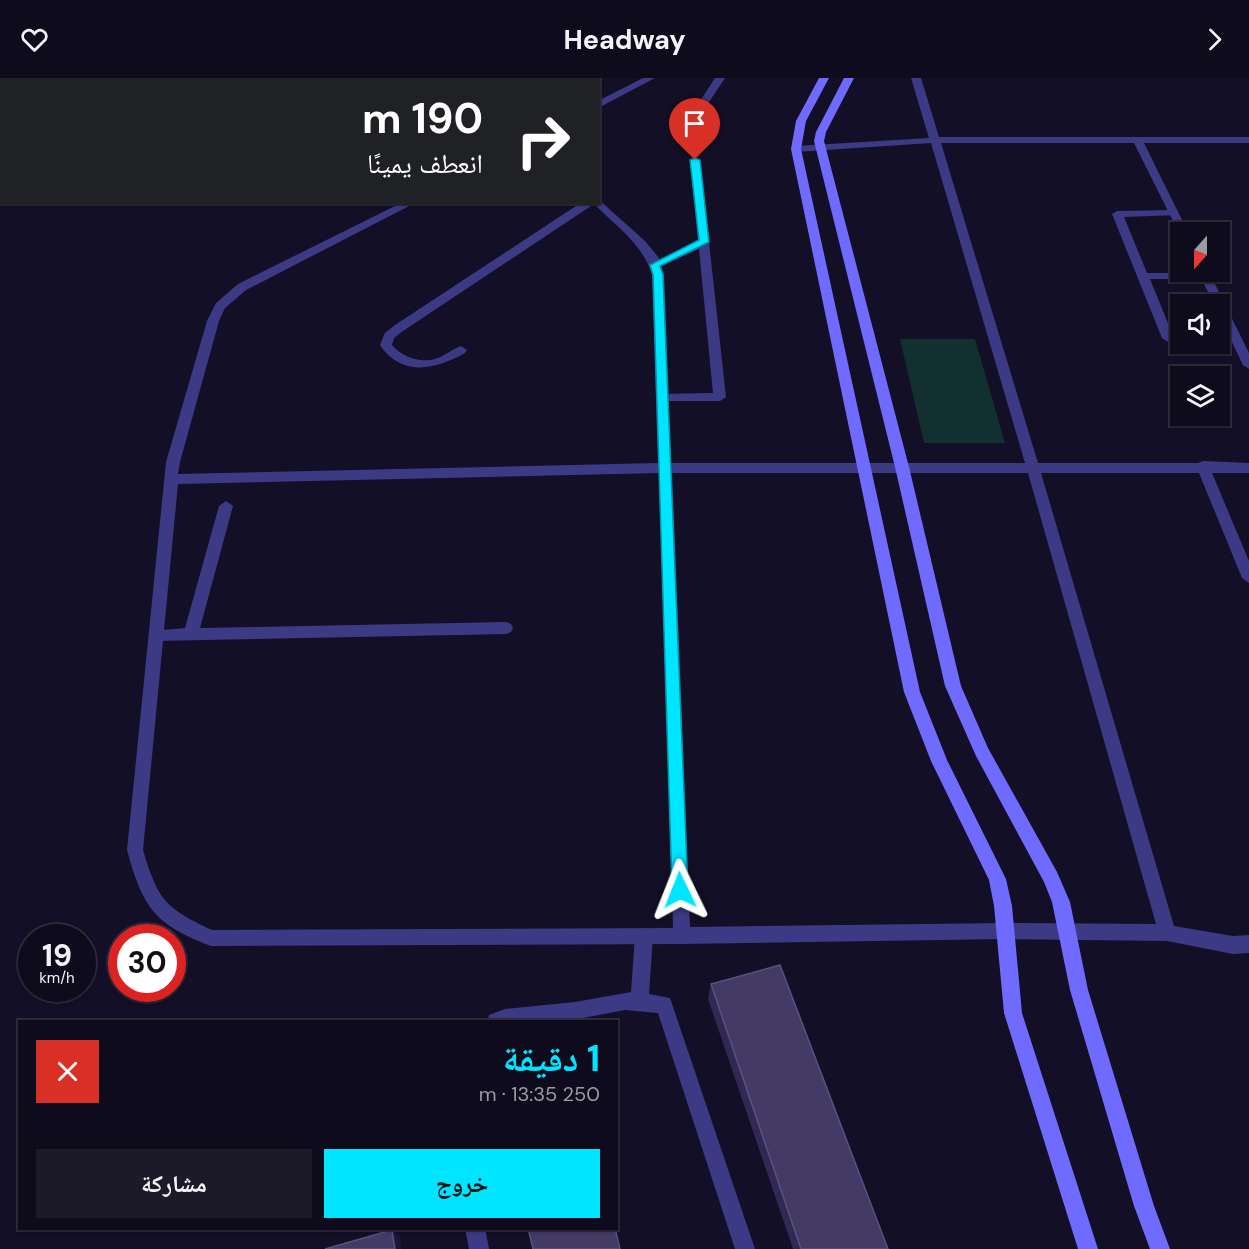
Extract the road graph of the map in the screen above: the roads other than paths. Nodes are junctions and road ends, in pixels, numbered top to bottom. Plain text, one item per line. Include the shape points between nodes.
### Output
1 (650, 78) edge
2 (720, 78) edge
3 (824, 78) edge
4 (849, 78) edge
5 (916, 78) edge
6 (600, 104) edge
7 (694, 118) dead end
8 (936, 140) junction
9 (1138, 140) junction
10 (1249, 140) edge
11 (820, 147) junction
12 (796, 149) junction
13 (695, 160) dead end
14 (408, 204) edge
15 (587, 204) edge
16 (600, 204) edge
17 (1174, 213) junction
18 (1178, 222) edge
19 (704, 242) junction
20 (655, 265) junction
21 (1170, 275) edge
22 (1142, 276) junction
23 (1230, 327) edge
24 (1168, 338) dead end
25 (461, 350) dead end
26 (1249, 365) edge
27 (662, 397) junction
28 (1033, 466) junction
29 (1203, 466) junction
30 (902, 467) junction
31 (665, 468) junction
32 (864, 468) junction
33 (1249, 468) edge
34 (171, 479) junction
35 (226, 506) dead end
36 (1249, 578) edge
37 (506, 628) dead end
38 (191, 634) junction
39 (156, 635) junction
40 (1005, 931) junction
41 (1068, 932) junction
42 (1167, 933) junction
43 (644, 936) junction
44 (682, 936) junction
45 (1249, 944) edge
46 (639, 1002) junction
47 (500, 1020) edge
48 (475, 1230) edge
49 (479, 1249) edge
50 (745, 1249) edge
51 (1088, 1249) edge
52 (1160, 1249) edge

1 - 6 street
2 - 7 street
3 - 12 street via 798,129
4 - 11 street via 821,132
5 - 8 street
8 - 9 street
8 - 11 street
8 - 28 street
9 - 10 street
9 - 17 street
11 - 12 street
11 - 30 street
12 - 32 street
13 - 19 street
14 - 34 street via 242,287 220,306
15 - 25 street via 399,328 389,336 386,345 400,358 413,362 435,363
16 - 20 street via 641,243
17 - 18 street
17 - 22 street via 1117,214
19 - 20 street
19 - 27 street via 720,397
20 - 27 street
21 - 22 street
22 - 24 street
23 - 26 street
27 - 31 street
28 - 29 street
28 - 30 street
28 - 42 street
29 - 33 street
29 - 36 street
30 - 32 street
30 - 41 street via 953,686 982,751 1051,878
31 - 32 street
31 - 34 street
31 - 44 street
32 - 40 street via 912,692 939,761 996,879
34 - 39 street
35 - 38 street
37 - 38 street
38 - 39 street
39 - 43 street via 135,850 155,907 176,922 211,938
40 - 41 street
40 - 44 street
40 - 51 street via 1013,1014
41 - 42 street
41 - 52 street via 1079,990
42 - 45 street via 1233,945
43 - 44 street
43 - 46 street
46 - 47 street
46 - 50 street via 664,1004
48 - 49 street

